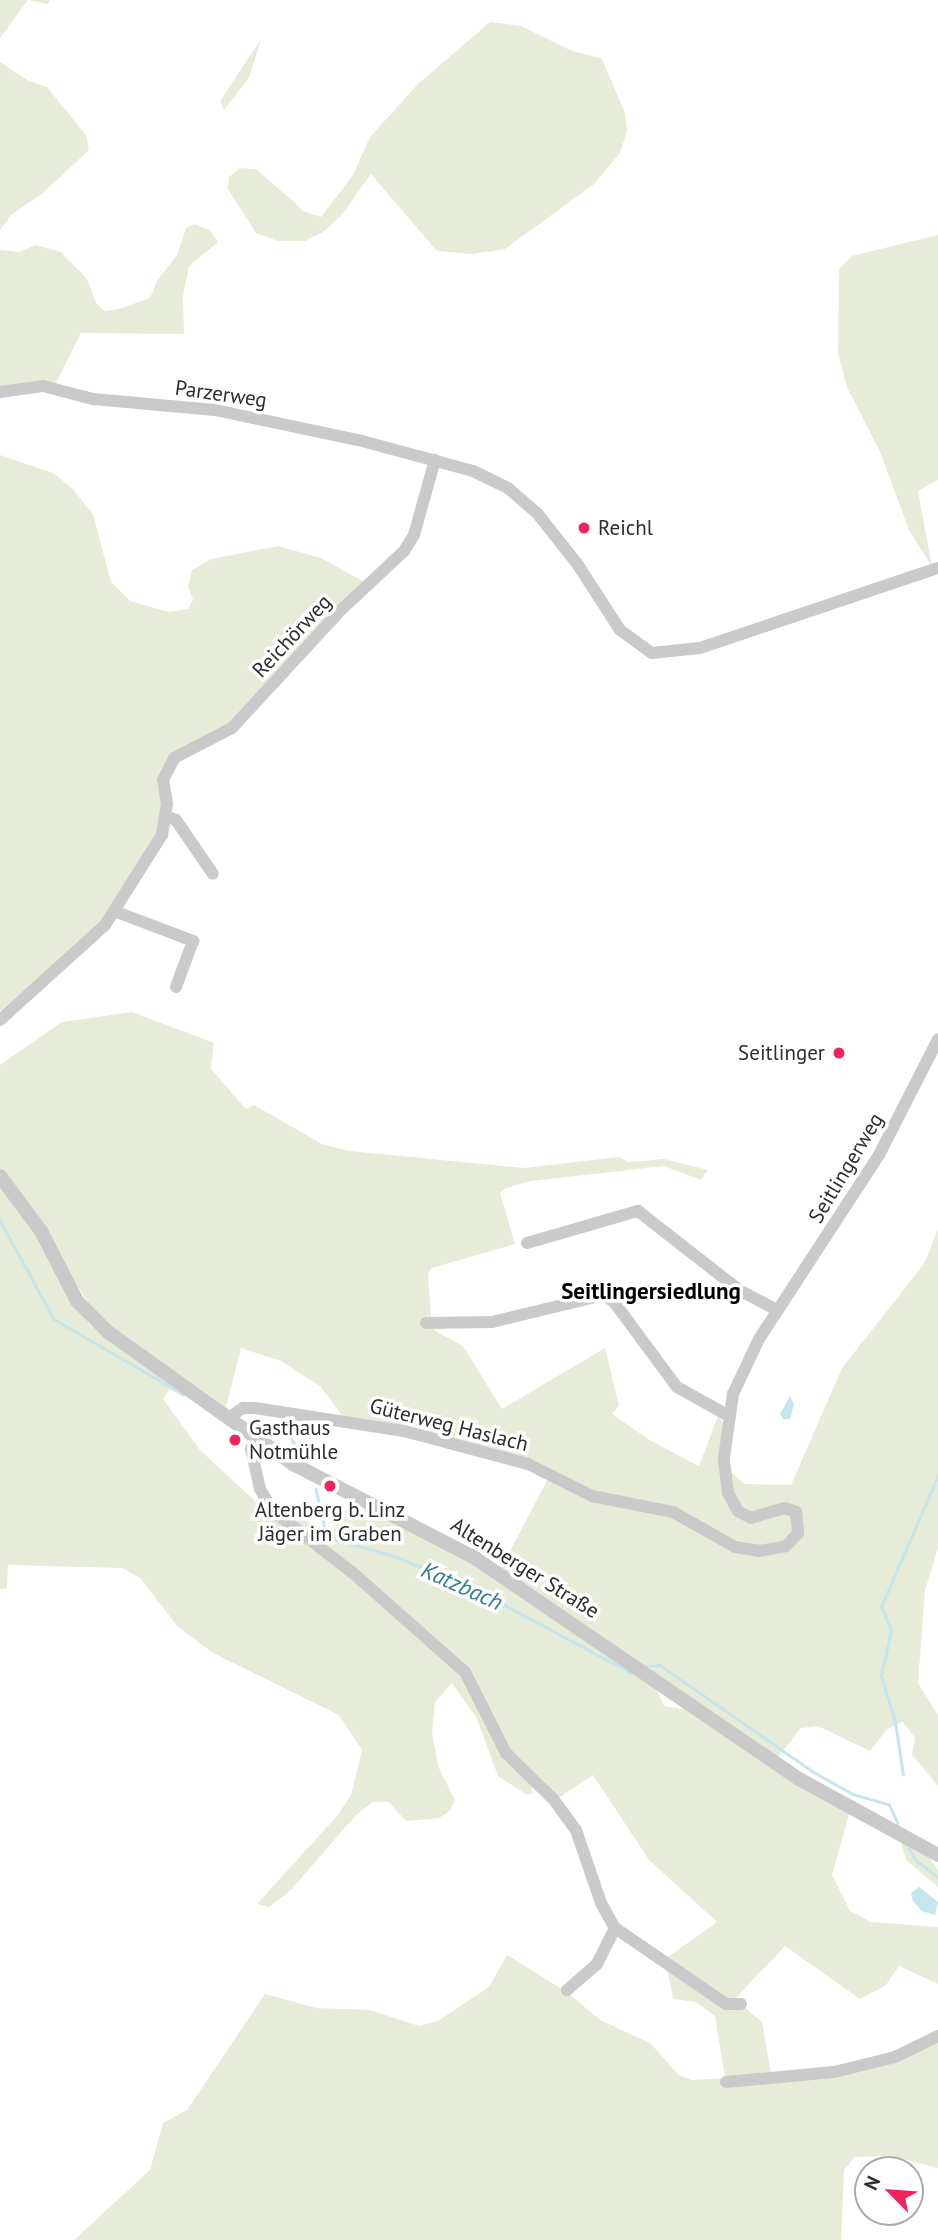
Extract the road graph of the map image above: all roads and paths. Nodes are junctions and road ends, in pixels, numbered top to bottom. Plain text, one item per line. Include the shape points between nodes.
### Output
1 (0, 392) edge
2 (435, 460) junction
3 (938, 568) edge
4 (166, 816) junction
5 (212, 874) dead end
6 (114, 911) junction
7 (177, 987) dead end
8 (0, 1020) edge
9 (938, 1039) edge
10 (0, 1175) edge
11 (527, 1243) dead end
12 (777, 1310) junction
13 (426, 1323) dead end
14 (727, 1415) junction
15 (230, 1417) junction
16 (255, 1437) junction
17 (936, 1850) edge
18 (615, 1928) junction
19 (567, 1990) dead end
20 (741, 2004) dead end
21 (938, 2036) edge
22 (726, 2082) dead end

1 - 2 street, Parzerweg via 43,386 93,399 215,410
2 - 3 street, Parzerweg via 482,475 521,497 578,565 620,630 652,653 700,648
2 - 4 street, Reichörweg via 414,535 404,551 340,611 232,728 174,758 163,780
4 - 5 street via 176,820
4 - 6 street, Reichörweg via 157,845
6 - 7 street via 193,941
6 - 8 street, Reichörweg via 95,937
9 - 12 street, Seitlingerweg via 863,1183
10 - 15 street, Altenberger Straße via 25,1206 72,1292 94,1321
11 - 12 street via 638,1211 745,1294
12 - 14 street, Güterweg Haslach via 743,1368
13 - 14 street via 492,1322 604,1295 614,1301 677,1387
14 - 15 street, Güterweg Haslach via 725,1479 733,1503 751,1518 785,1508 799,1517 797,1533 778,1550 735,1547 665,1509 592,1496 528,1464 404,1431 255,1408 239,1410
15 - 16 street, Altenberger Straße
16 - 17 street, Altenberger Straße via 330,1486 475,1558 780,1767
16 - 18 street via 251,1449 260,1489 273,1511 353,1573 473,1682 506,1753 576,1829 601,1903
18 - 19 street via 597,1965
18 - 20 street via 726,2004
21 - 22 street via 895,2057 834,2071

